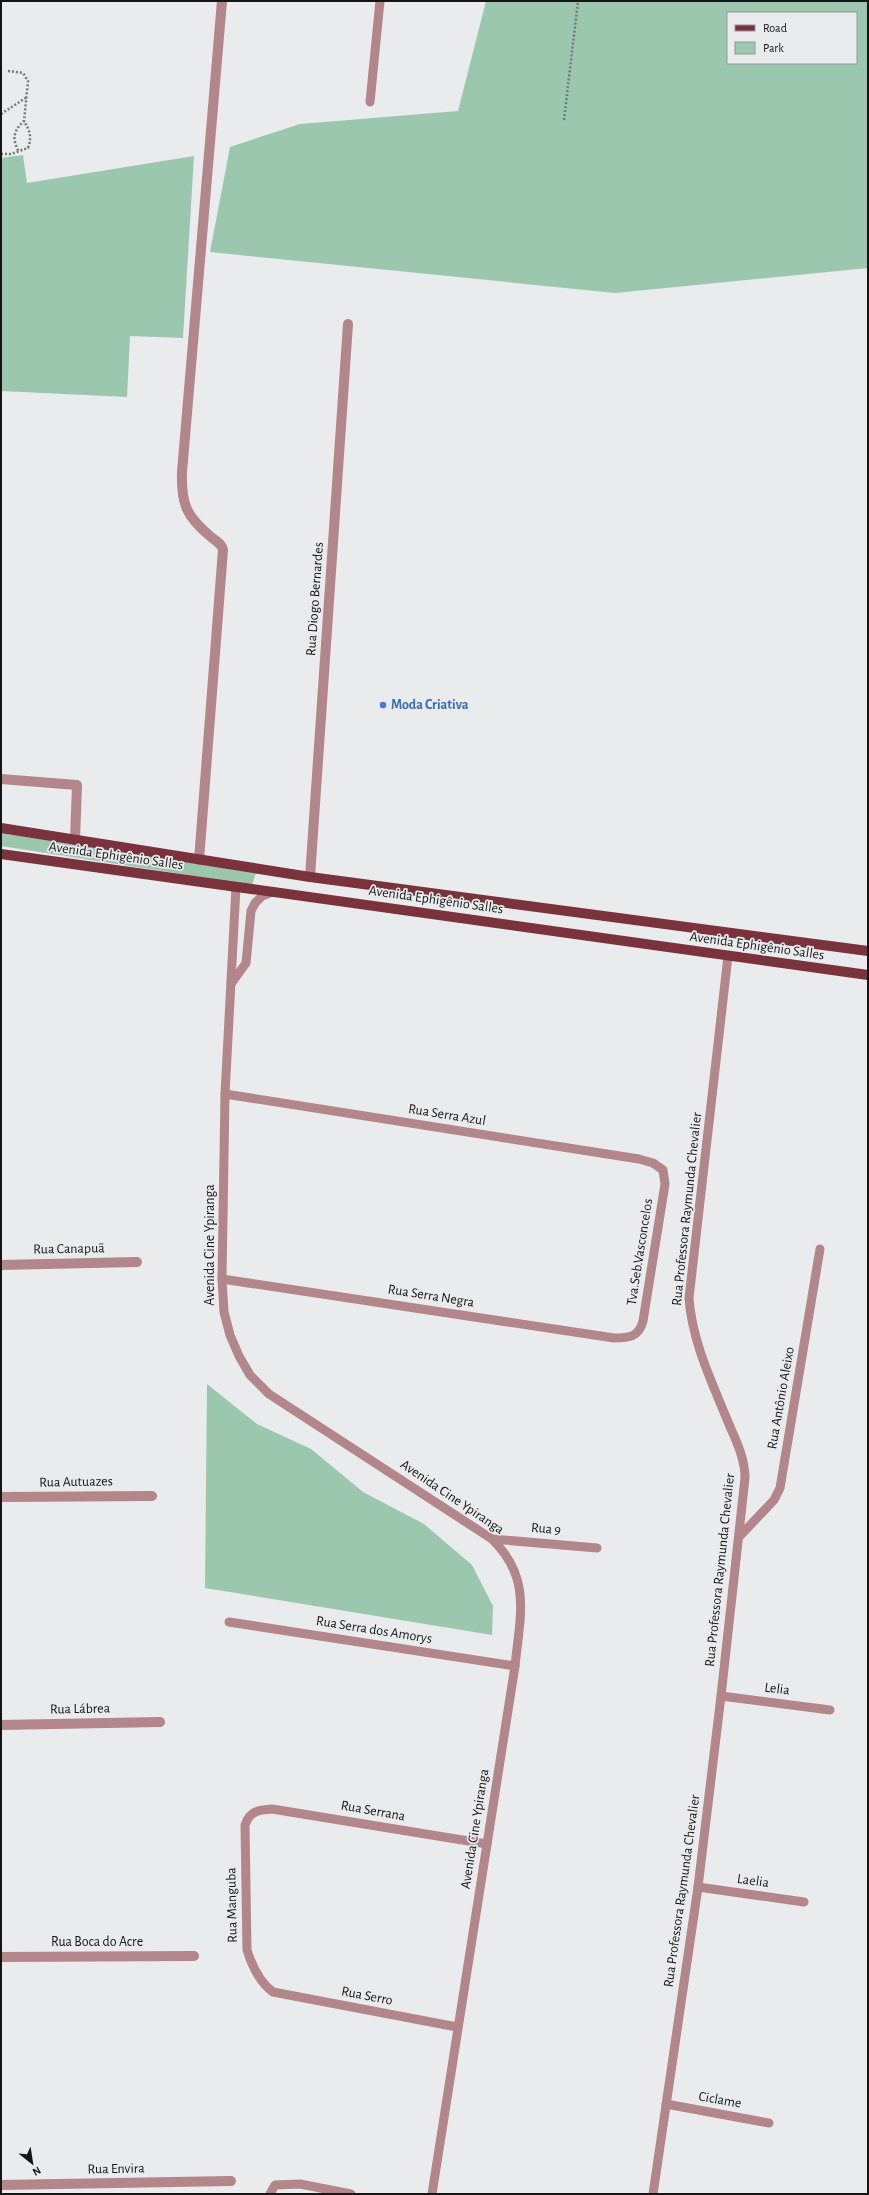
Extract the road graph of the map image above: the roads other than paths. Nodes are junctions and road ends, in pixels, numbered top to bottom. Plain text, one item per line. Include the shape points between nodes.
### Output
1 (222, 1) edge
2 (380, 1) edge
3 (370, 102) dead end
4 (348, 324) dead end
5 (1, 779) edge
6 (1, 828) edge
7 (75, 840) junction
8 (1, 854) edge
9 (199, 860) junction
10 (310, 877) junction
11 (236, 887) junction
12 (272, 892) junction
13 (868, 952) edge
14 (728, 956) junction
15 (868, 975) edge
16 (230, 985) junction
17 (225, 1094) junction
18 (662, 1170) joint
19 (820, 1249) dead end
20 (137, 1262) dead end
21 (1, 1265) edge
22 (222, 1279) junction
23 (635, 1336) joint
24 (152, 1496) dead end
25 (1, 1497) edge
26 (739, 1537) junction
27 (492, 1539) junction
28 (597, 1548) dead end
29 (229, 1622) dead end
30 (515, 1666) junction
31 (721, 1696) junction
32 (830, 1710) dead end
33 (160, 1722) dead end
34 (1, 1725) edge
35 (254, 1811) joint
36 (487, 1844) junction
37 (698, 1887) junction
38 (804, 1902) dead end
39 (194, 1956) dead end
40 (1, 1957) edge
41 (273, 1992) joint
42 (457, 2027) junction
43 (666, 2104) junction
44 (769, 2123) dead end
45 (231, 2181) dead end
46 (1, 2185) edge
47 (270, 2194) edge
48 (351, 2194) edge
49 (432, 2194) edge
50 (653, 2194) edge

1 - 9 street, Avenida Ephigênio Salles via 181,487 183,502 189,516 223,548
2 - 3 lane
4 - 10 street, Rua Diogo Bernardes
5 - 7 street via 77,785
6 - 7 main road, Avenida Ephigênio Salles
7 - 9 main road, Avenida Ephigênio Salles
8 - 11 main road, Avenida Ephigênio Salles
9 - 10 main road, Avenida Ephigênio Salles
10 - 13 main road, Avenida Ephigênio Salles
11 - 12 main road, Avenida Ephigênio Salles
11 - 16 lane, Avenida Cine Ypiranga
12 - 14 main road, Avenida Ephigênio Salles
12 - 16 lane via 262,896 251,911 246,963
14 - 15 main road, Avenida Ephigênio Salles
14 - 26 lane, Rua Professora Raymunda Chevalier via 689,1298 696,1341 744,1464
16 - 17 lane, Avenida Cine Ypiranga
17 - 18 lane, Rua Serra Azul via 639,1159
17 - 22 lane, Avenida Cine Ypiranga
18 - 23 lane, Tva.Seb.Vasconcelos via 665,1184 643,1321
19 - 26 lane, Rua Antônio Aleixo via 780,1488 774,1500
20 - 21 street, Rua Canapuã
22 - 23 lane, Rua Serra Negra via 614,1338
22 - 27 lane, Avenida Cine Ypiranga via 224,1312 230,1335 250,1375 269,1394
24 - 25 street, Rua Autuazes
26 - 31 lane, Rua Professora Raymunda Chevalier
27 - 28 lane, Rua 9
27 - 30 lane, Avenida Cine Ypiranga via 511,1562 522,1598
29 - 30 lane, Rua Serra dos Amorys
30 - 36 lane, Avenida Cine Ypiranga
31 - 32 lane, Lelia
31 - 37 lane, Rua Professora Raymunda Chevalier
33 - 34 street, Rua Lábrea
35 - 36 lane, Rua Serrana via 272,1809 304,1813
35 - 41 lane, Rua Manguba via 248,1816 245,1825 247,1950 258,1976
36 - 42 lane, Avenida Cine Ypiranga
37 - 38 lane, Laelia
37 - 43 lane, Rua Professora Raymunda Chevalier
39 - 40 street, Rua Boca do Acre
41 - 42 lane, Rua Serro
42 - 49 lane, Avenida Cine Ypiranga
43 - 44 lane, Ciclame
43 - 50 lane, Rua Professora Raymunda Chevalier
45 - 46 street, Rua Envira
47 - 48 lane via 275,2185 300,2184

